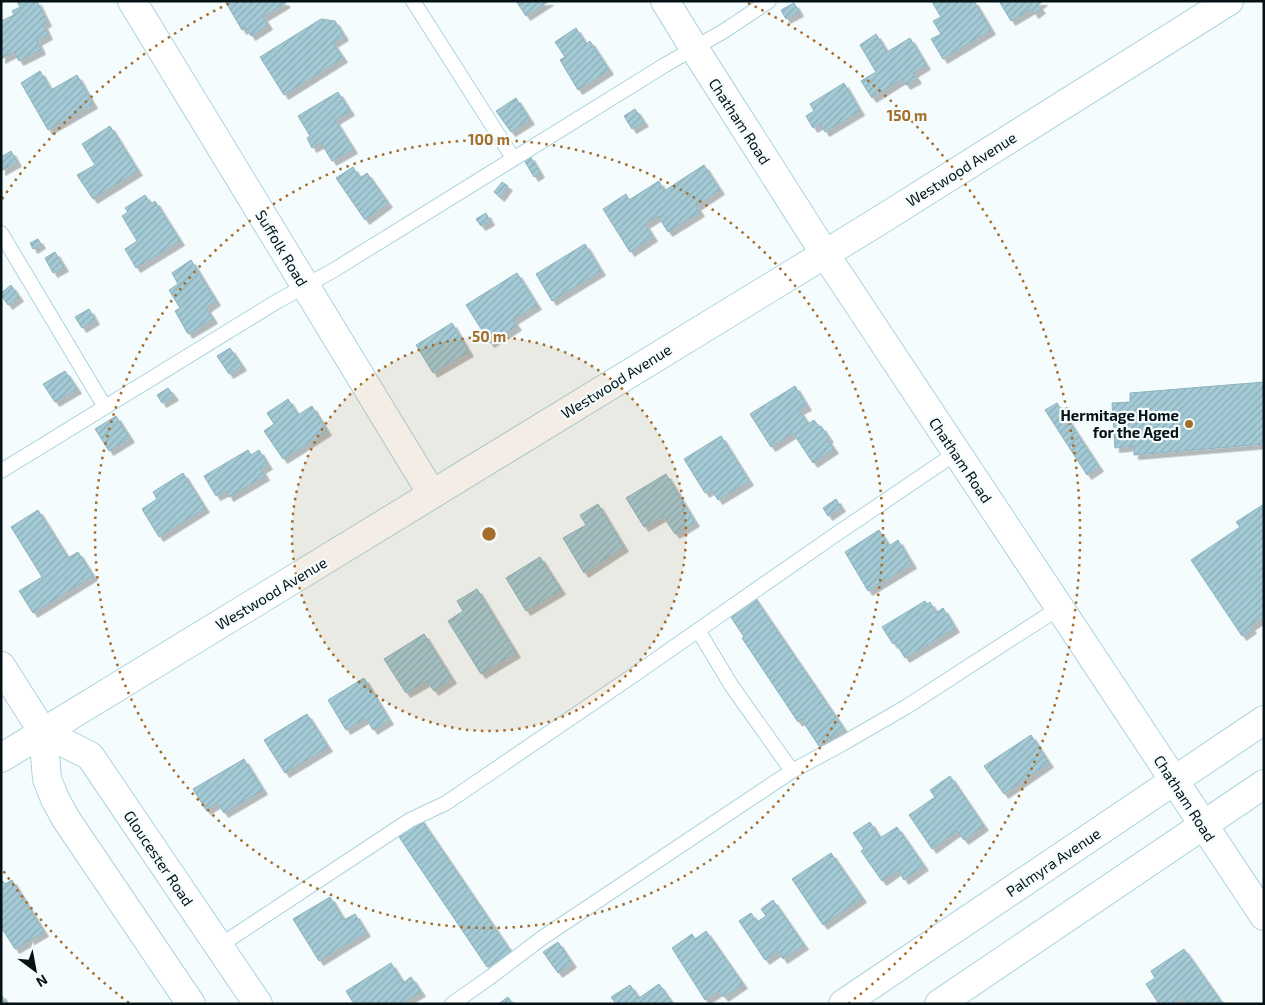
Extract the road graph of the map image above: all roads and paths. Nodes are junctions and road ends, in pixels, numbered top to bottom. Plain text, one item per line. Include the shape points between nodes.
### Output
1 (132, 1) edge
2 (413, 1) edge
3 (665, 1) edge
4 (769, 1) edge
5 (1229, 1) edge
6 (694, 48) junction
7 (513, 158) junction
8 (1, 233) edge
9 (825, 254) junction
10 (305, 286) junction
11 (106, 407) junction
12 (956, 453) junction
13 (1, 471) edge
14 (432, 494) junction
15 (1059, 608) junction
16 (698, 630) junction
17 (1, 666) edge
18 (1264, 720) edge
19 (42, 732) junction
20 (1, 758) edge
21 (792, 771) junction
22 (1174, 780) junction
23 (1264, 784) edge
24 (1203, 825) junction
25 (1264, 916) edge
26 (219, 946) junction
27 (191, 1004) edge
28 (258, 1004) edge
29 (452, 1004) edge
30 (843, 1004) edge
31 (939, 1004) edge

1 - 10 street, Suffolk Road
2 - 7 lane
3 - 6 street, Chatham Road
4 - 6 lane
5 - 9 street, Westwood Avenue
6 - 7 lane
6 - 9 street, Chatham Road
7 - 10 lane
8 - 11 lane
9 - 12 street, Chatham Road
9 - 14 street, Westwood Avenue
10 - 11 lane
10 - 14 street, Suffolk Road
11 - 13 lane
12 - 15 street, Chatham Road
12 - 16 lane
14 - 19 street, Westwood Avenue
15 - 21 lane via 906,707
15 - 22 street, Chatham Road
16 - 21 lane via 731,685
16 - 26 lane via 446,803 410,820
17 - 19 street
18 - 22 street, Palmyra Avenue
19 - 20 street, Westwood Avenue
19 - 26 street, Gloucester Road via 90,756
19 - 27 street via 47,779 66,819
21 - 29 lane via 550,932
22 - 24 street, Chatham Road
22 - 30 street, Palmyra Avenue
23 - 24 street
24 - 25 street, Chatham Road
24 - 31 street
26 - 28 street, Gloucester Road

